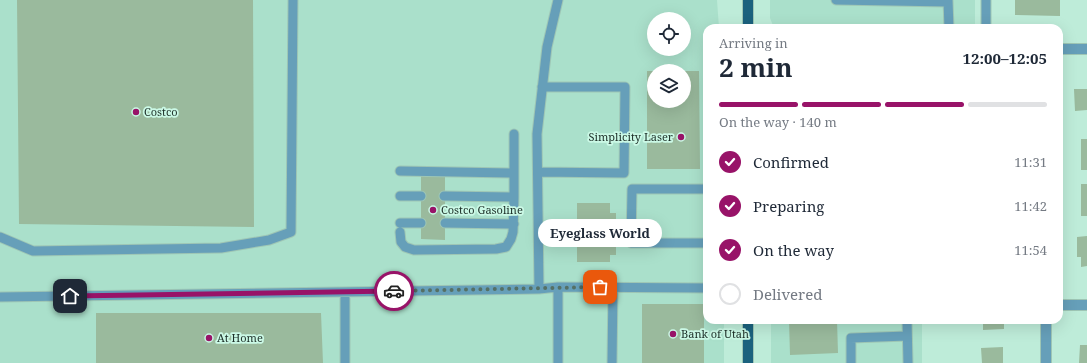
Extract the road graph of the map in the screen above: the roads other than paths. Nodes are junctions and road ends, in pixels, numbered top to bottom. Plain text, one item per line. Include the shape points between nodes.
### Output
1 (293, 0) edge
2 (558, 0) edge
3 (748, 0) edge
4 (836, 0) edge
5 (986, 0) edge
6 (948, 1) edge
7 (748, 24) edge
8 (949, 24) edge
9 (986, 24) edge
10 (1063, 49) edge
11 (1087, 49) edge
12 (542, 87) junction
13 (514, 134) dead end
14 (400, 171) dead end
15 (538, 172) junction
16 (514, 173) junction
17 (703, 189) edge
18 (400, 196) dead end
19 (421, 196) dead end
20 (444, 196) dead end
21 (514, 197) junction
22 (421, 223) dead end
23 (444, 223) dead end
24 (514, 224) junction
25 (0, 237) edge
26 (703, 243) edge
27 (558, 287) junction
28 (613, 287) junction
29 (703, 288) edge
30 (539, 289) junction
31 (345, 292) junction
32 (0, 297) edge
33 (1063, 305) edge
34 (1087, 305) edge
35 (748, 324) edge
36 (907, 324) edge
37 (1046, 324) edge
38 (907, 336) junction
39 (345, 363) edge
40 (558, 363) edge
41 (612, 363) edge
42 (748, 363) edge
43 (851, 363) edge
44 (908, 363) edge
45 (1046, 363) edge

1 - 25 lane via 291,232 269,240 221,248 33,251
2 - 12 lane via 546,47
3 - 7 main road
4 - 6 lane
5 - 9 lane
6 - 8 lane
10 - 11 street
12 - 15 lane via 537,134
12 - 15 lane via 625,87 624,173
13 - 16 lane
14 - 16 lane
15 - 30 lane
16 - 21 lane
17 - 26 lane via 632,189 631,235 631,243
18 - 19 lane
20 - 21 lane
21 - 24 lane
22 - 24 lane via 400,227 401,242 405,247 414,250 506,247 511,239
23 - 24 lane
27 - 28 lane
27 - 30 lane
27 - 40 lane
28 - 29 lane
28 - 41 lane
30 - 31 lane
31 - 32 lane
31 - 39 lane
33 - 34 street
35 - 42 main road
36 - 38 lane
37 - 45 street
38 - 43 lane via 851,338
38 - 44 lane

